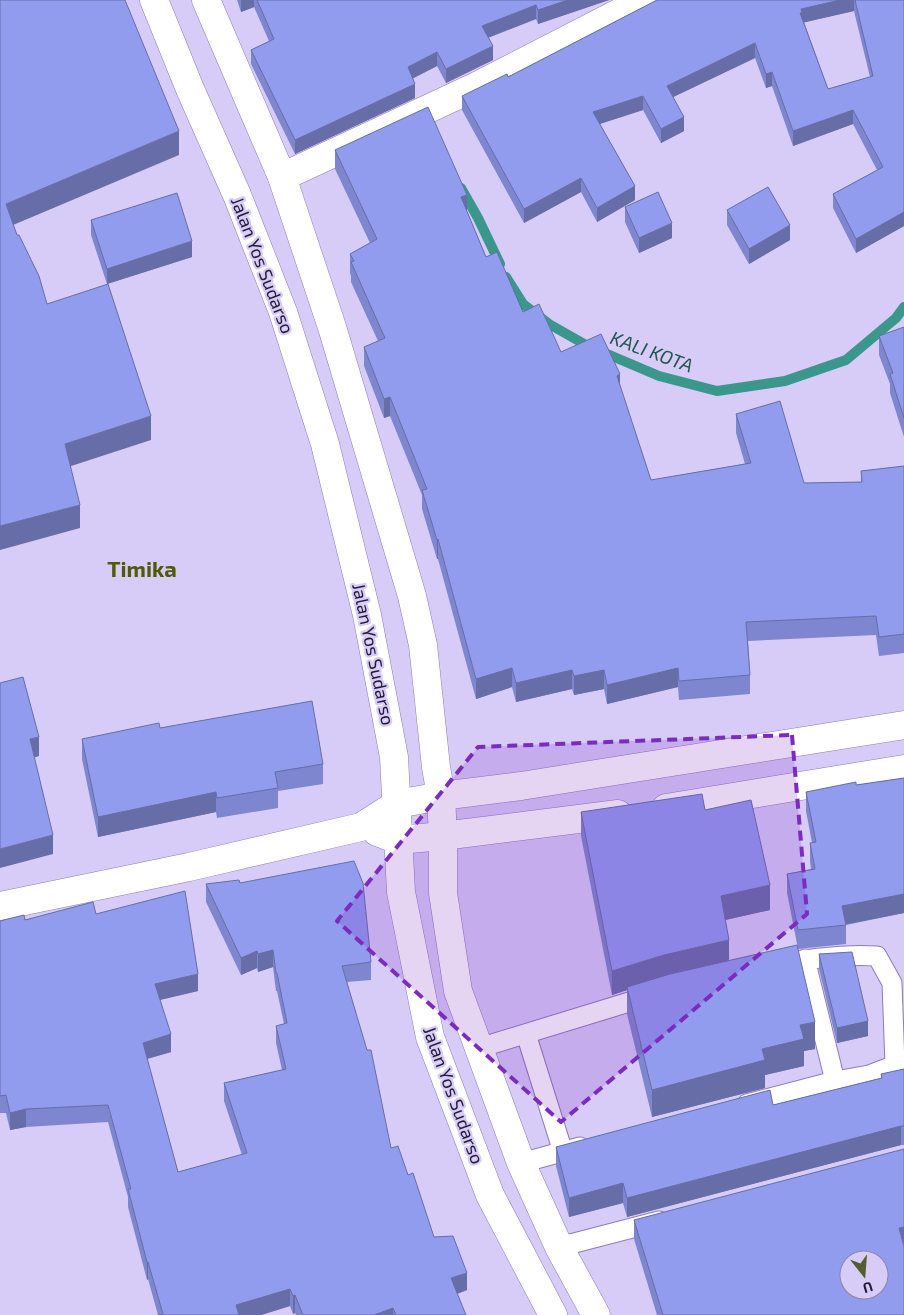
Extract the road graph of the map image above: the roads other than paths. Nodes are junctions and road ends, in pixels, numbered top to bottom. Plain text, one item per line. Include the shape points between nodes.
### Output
1 (154, 0) edge
2 (206, 0) edge
3 (644, 0) edge
4 (282, 176) junction
5 (904, 725) edge
6 (904, 769) edge
7 (441, 796) junction
8 (397, 804) junction
9 (361, 826) junction
10 (443, 836) junction
11 (398, 840) junction
12 (0, 906) edge
13 (805, 959) junction
14 (759, 970) edge
15 (668, 990) edge
16 (526, 1034) junction
17 (479, 1048) junction
18 (834, 1081) junction
19 (735, 1108) edge
20 (601, 1142) edge
21 (563, 1152) junction
22 (521, 1163) junction
23 (674, 1217) edge
24 (559, 1247) junction
25 (552, 1315) edge
26 (596, 1315) edge

1 - 8 main road, Jalan Yos Sudarso via 283,312 325,444 368,615 394,756
2 - 4 main road
3 - 4 main road via 475,86
4 - 7 main road via 332,327 412,596 423,645
5 - 7 main road
6 - 10 main road via 690,805
7 - 8 main road
7 - 10 main road
8 - 9 main road
8 - 11 main road, Jalan Yos Sudarso
9 - 11 main road
9 - 12 main road via 189,867
10 - 11 main road
10 - 17 main road via 443,893 458,990
11 - 25 main road, Jalan Yos Sudarso via 401,892 430,1037 490,1194
13 - 14 lane
13 - 18 lane
13 - 18 lane via 877,956 892,983 895,1064 869,1075
15 - 16 lane
16 - 17 lane
16 - 21 lane
17 - 22 main road
18 - 19 lane
20 - 21 lane
21 - 22 lane
22 - 24 main road
23 - 24 lane
24 - 26 main road

